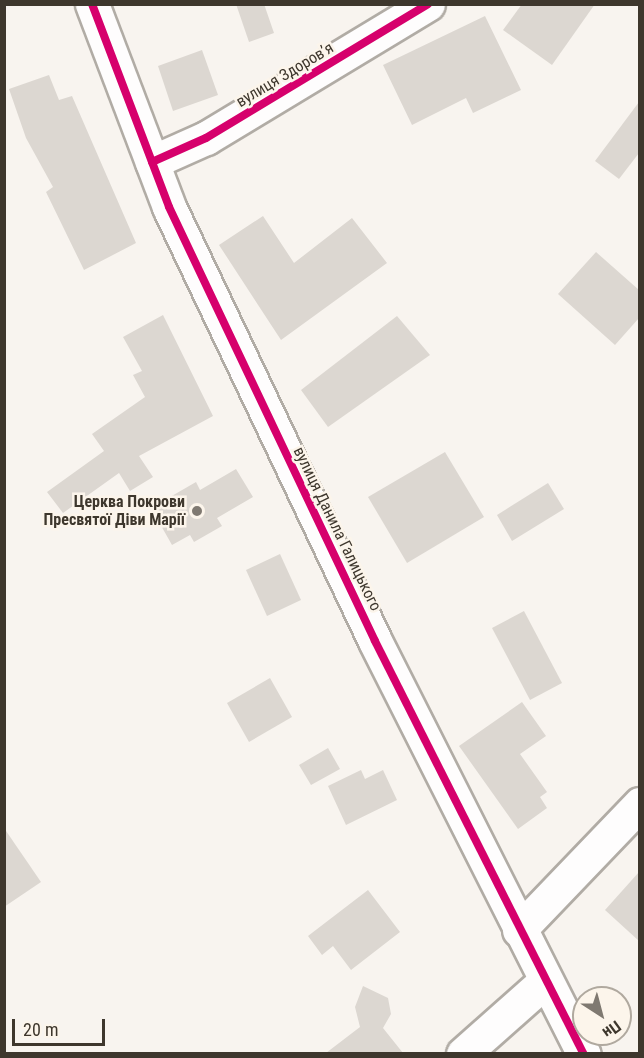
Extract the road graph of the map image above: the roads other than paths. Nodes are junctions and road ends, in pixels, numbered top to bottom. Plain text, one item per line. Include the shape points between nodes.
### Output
1 (92, 4) edge
2 (428, 4) edge
3 (152, 162) junction
4 (639, 804) edge
5 (519, 930) junction
6 (544, 982) junction
7 (463, 1053) edge
8 (584, 1053) edge

1 - 3 street, вулиця Данила Галицького
2 - 3 street, вулиця Здоровʼя via 206,138
3 - 5 street, вулиця Данила Галицького via 320,526
4 - 5 street
5 - 6 street, вулиця Данила Галицького
6 - 7 street
6 - 8 street, вулиця Данила Галицького

